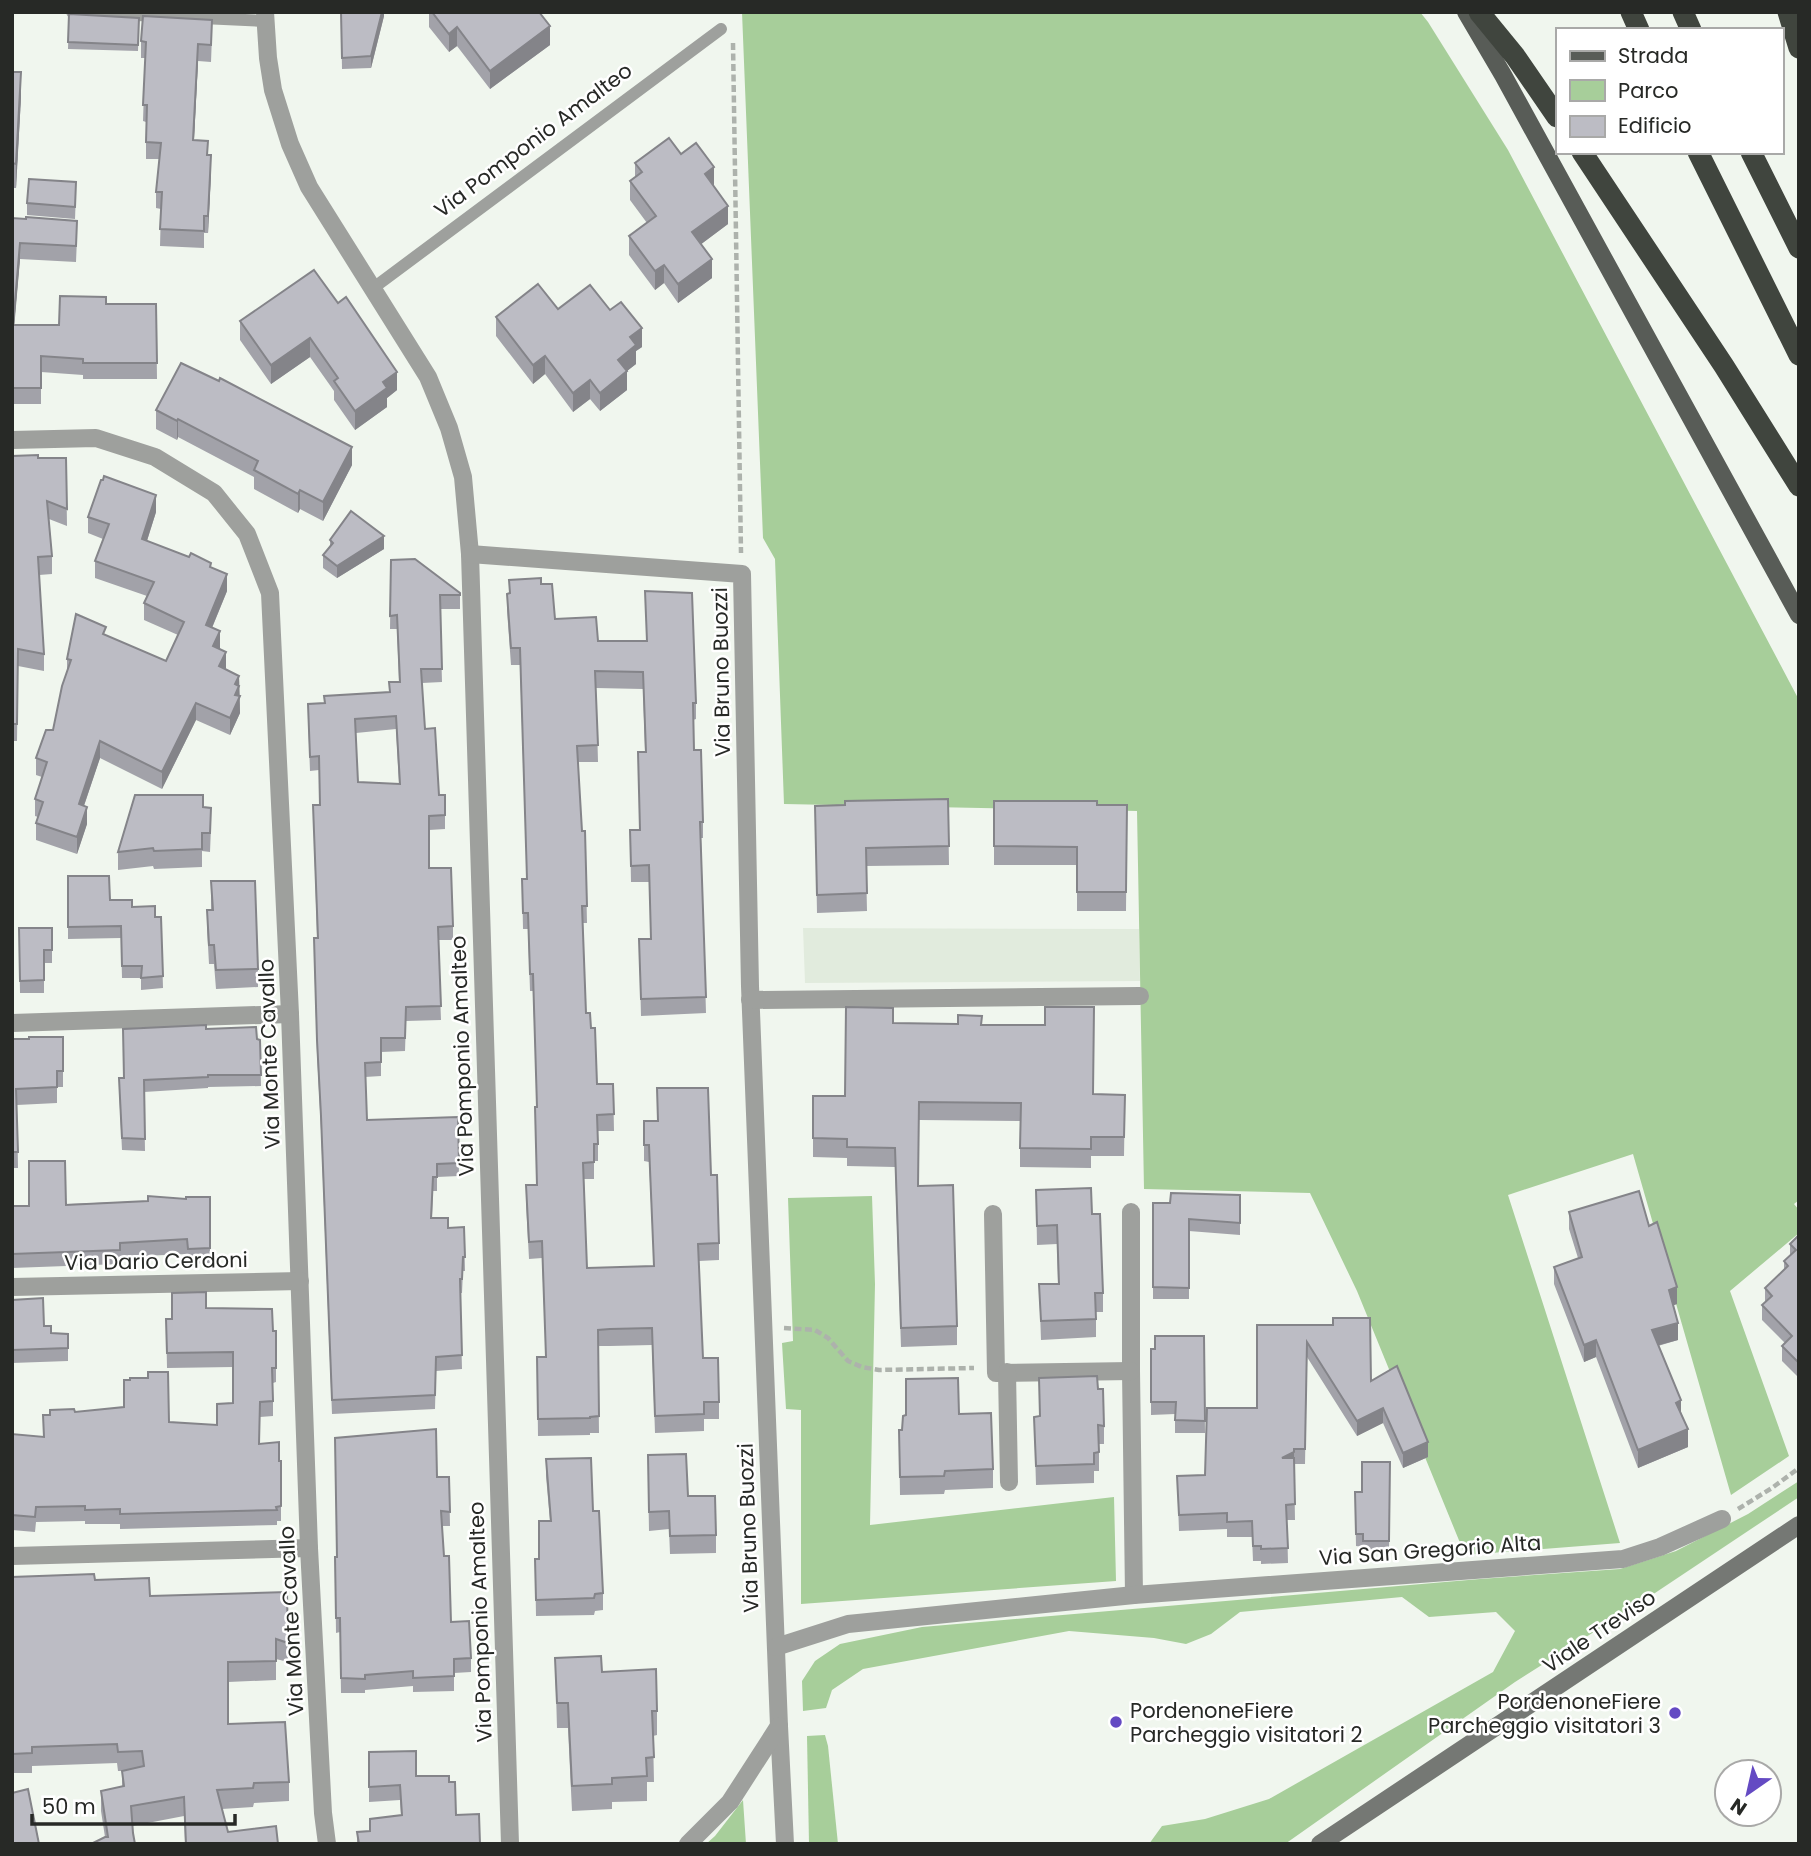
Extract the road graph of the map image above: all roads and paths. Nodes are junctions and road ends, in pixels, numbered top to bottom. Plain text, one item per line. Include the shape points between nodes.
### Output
1 (72, 12) edge
2 (1466, 12) edge
3 (1479, 12) edge
4 (1631, 12) edge
5 (1683, 12) edge
6 (1788, 12) edge
7 (265, 16) edge
8 (1638, 28) edge
9 (1690, 28) edge
10 (721, 29) joint
11 (1799, 48) edge
12 (1556, 116) edge
13 (1583, 154) edge
14 (1699, 154) edge
15 (1752, 154) edge
16 (1799, 248) edge
17 (372, 289) junction
18 (1799, 355) edge
19 (12, 440) edge
20 (1799, 486) edge
21 (470, 554) junction
22 (742, 574) junction
23 (1799, 615) edge
24 (1140, 996) dead end
25 (750, 1000) junction
26 (290, 1014) junction
27 (12, 1023) edge
28 (1131, 1212) dead end
29 (993, 1214) dead end
30 (300, 1281) junction
31 (12, 1287) edge
32 (763, 1328) junction
33 (1002, 1370) junction
34 (1131, 1371) junction
35 (1799, 1468) edge
36 (1009, 1482) dead end
37 (1722, 1519) joint
38 (1799, 1525) edge
39 (309, 1548) junction
40 (12, 1556) edge
41 (1134, 1595) junction
42 (776, 1647) junction
43 (779, 1726) junction
44 (327, 1844) edge
45 (510, 1844) edge
46 (688, 1844) edge
47 (785, 1844) edge
48 (1320, 1844) edge

1 - 7 lane
2 - 23 main road
3 - 12 highway
4 - 8 highway
5 - 9 highway
6 - 11 highway
7 - 17 street, Via Pomponio Amalteo via 274,90 290,144 309,187
10 - 17 lane, Via Pomponio Amalteo
10 - 22 path via 733,43
13 - 20 highway
14 - 18 highway
15 - 16 highway
17 - 21 street, Via Pomponio Amalteo via 428,377 449,428 463,477
19 - 26 street, Via Monte Cavallo via 96,438 155,457 214,493 247,534 270,593
21 - 22 street, Via Bruno Buozzi
21 - 45 street, Via Pomponio Amalteo
22 - 25 street, Via Bruno Buozzi
24 - 25 street
25 - 32 street, Via Bruno Buozzi
26 - 27 street
26 - 30 street, Via Monte Cavallo
28 - 34 street
29 - 33 street
30 - 31 street, Via Dario Cerdoni
30 - 39 street, Via Monte Cavallo
32 - 33 path via 816,1330 848,1361 879,1370
32 - 42 street, Via Bruno Buozzi
33 - 34 street
33 - 36 street
34 - 41 street
35 - 37 path
37 - 41 street, Via San Gregorio Alta via 1623,1559
38 - 48 main road, Viale Treviso
39 - 40 street
39 - 44 street, Via Monte Cavallo
41 - 42 street, Via San Gregorio Alta via 848,1624
42 - 43 street, Via Bruno Buozzi
43 - 46 street via 730,1802
43 - 47 street, Via Bruno Buozzi

